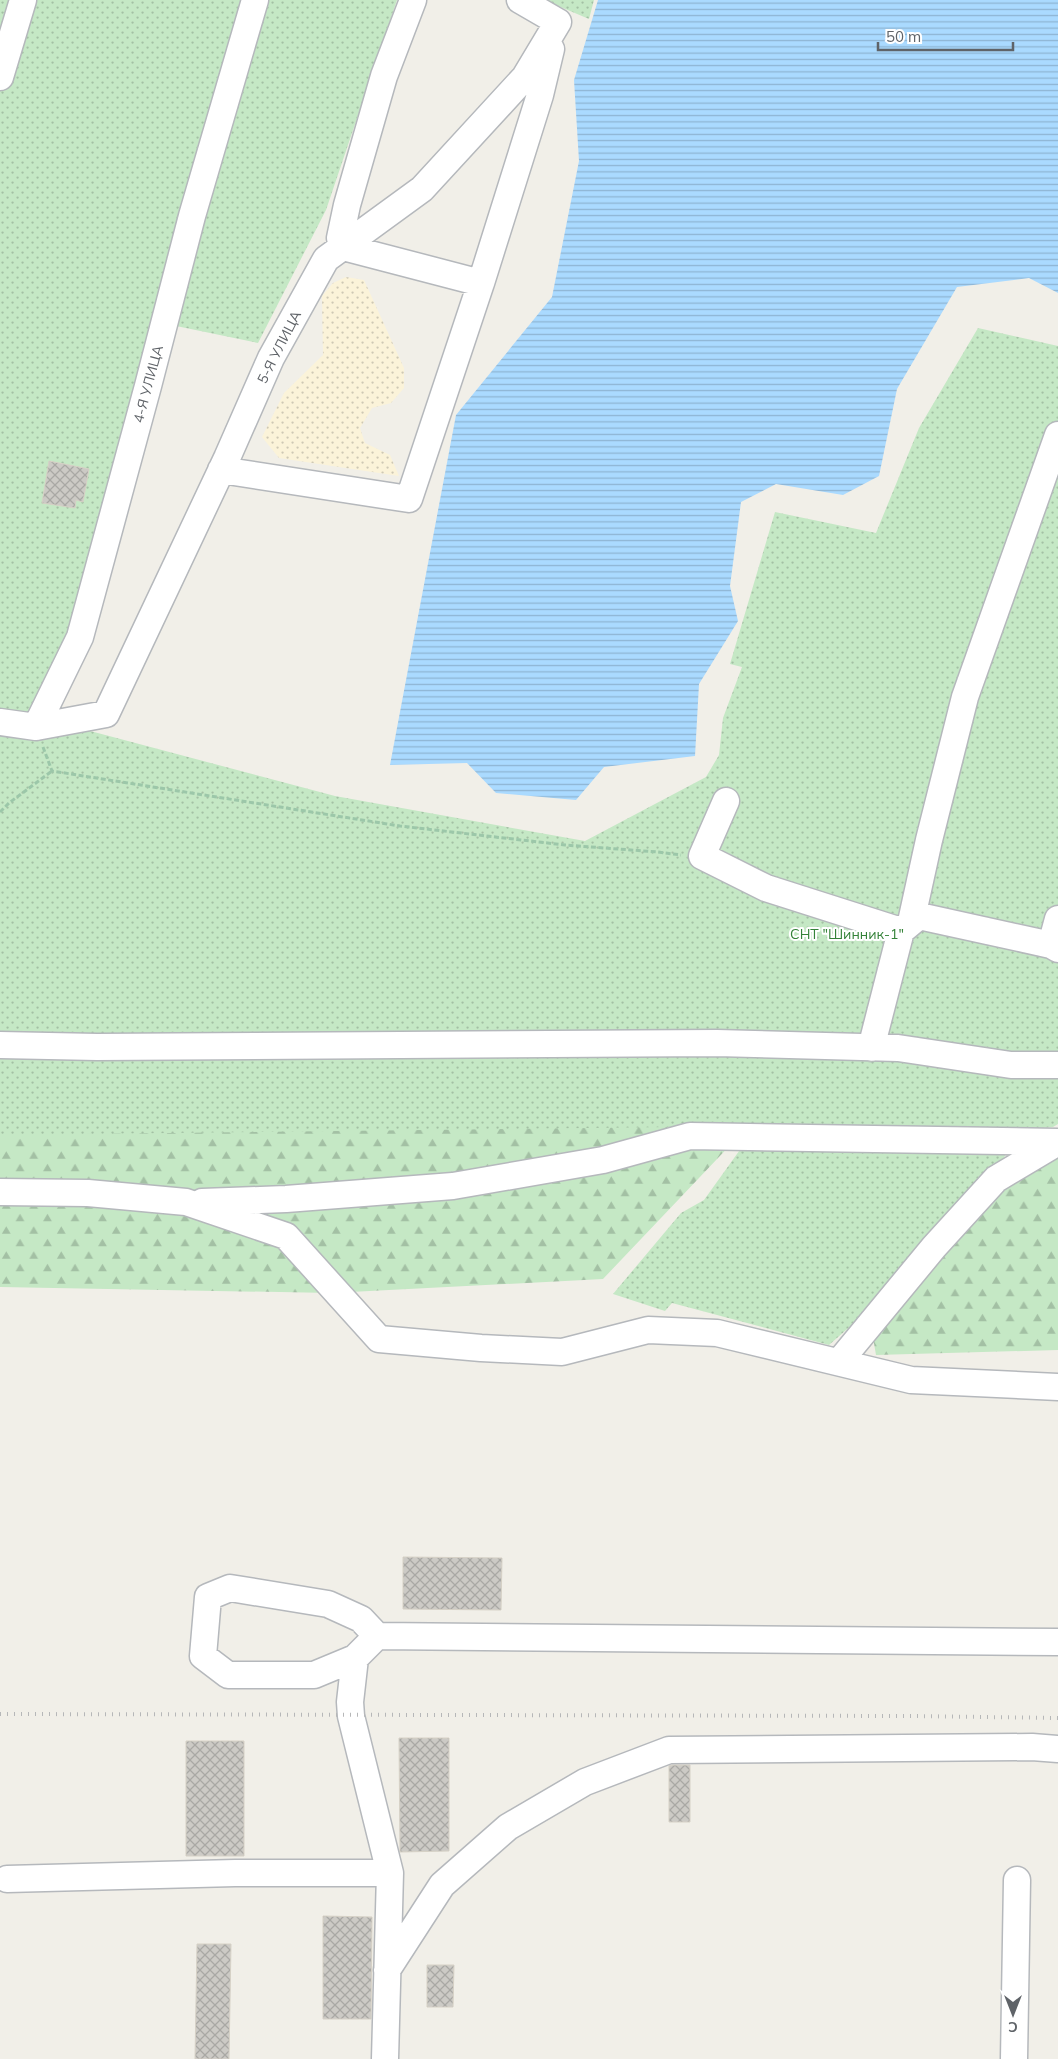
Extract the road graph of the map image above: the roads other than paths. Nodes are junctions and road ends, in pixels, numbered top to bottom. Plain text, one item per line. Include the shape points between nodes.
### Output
1 (23, 0) edge
2 (255, 0) edge
3 (413, 0) edge
4 (520, 0) edge
5 (558, 22) junction
6 (0, 78) edge
7 (343, 247) junction
8 (481, 282) junction
9 (1058, 434) edge
10 (221, 470) junction
11 (0, 722) edge
12 (36, 727) junction
13 (726, 801) dead end
14 (1058, 920) edge
15 (906, 927) junction
16 (1055, 947) edge
17 (0, 1045) edge
18 (871, 1048) junction
19 (1058, 1065) edge
20 (1058, 1142) edge
21 (0, 1192) edge
22 (186, 1202) junction
23 (839, 1362) junction
24 (1058, 1387) edge
25 (378, 1636) junction
26 (1058, 1642) edge
27 (355, 1658) junction
28 (1058, 1749) edge
29 (390, 1873) junction
30 (7, 1879) dead end
31 (1017, 1880) dead end
32 (387, 1970) junction
33 (385, 2059) edge
34 (1014, 2059) edge

1 - 6 lane
2 - 12 lane, 4-Я УЛИЦА via 192,216 80,637
3 - 7 lane via 384,76 347,205 340,238
4 - 5 lane
5 - 7 lane, 5-Я УЛИЦА via 525,77 422,189
5 - 8 lane via 540,95
7 - 8 lane
7 - 10 lane, 5-Я УЛИЦА via 326,259 276,350
8 - 10 lane via 409,499
9 - 15 lane via 965,697
10 - 12 lane, 5-Я УЛИЦА via 106,714
11 - 12 lane
13 - 15 lane via 702,856 766,888
14 - 16 lane
15 - 16 lane via 918,916
15 - 18 lane
17 - 18 lane via 717,1043
18 - 19 lane via 898,1048 1011,1065
20 - 22 lane via 690,1136 603,1160 453,1186
20 - 23 lane via 996,1179 934,1247
21 - 22 lane via 88,1194
22 - 23 lane via 286,1236 379,1339 562,1352 648,1330 717,1333
23 - 24 lane via 911,1380
25 - 26 lane
25 - 27 lane
25 - 27 lane via 361,1619 328,1604 230,1588 208,1597 203,1656 228,1676 314,1675
27 - 29 lane via 351,1716
28 - 32 lane via 669,1750 585,1782 508,1827 442,1885
29 - 30 lane
29 - 32 lane
31 - 34 lane
32 - 33 lane

